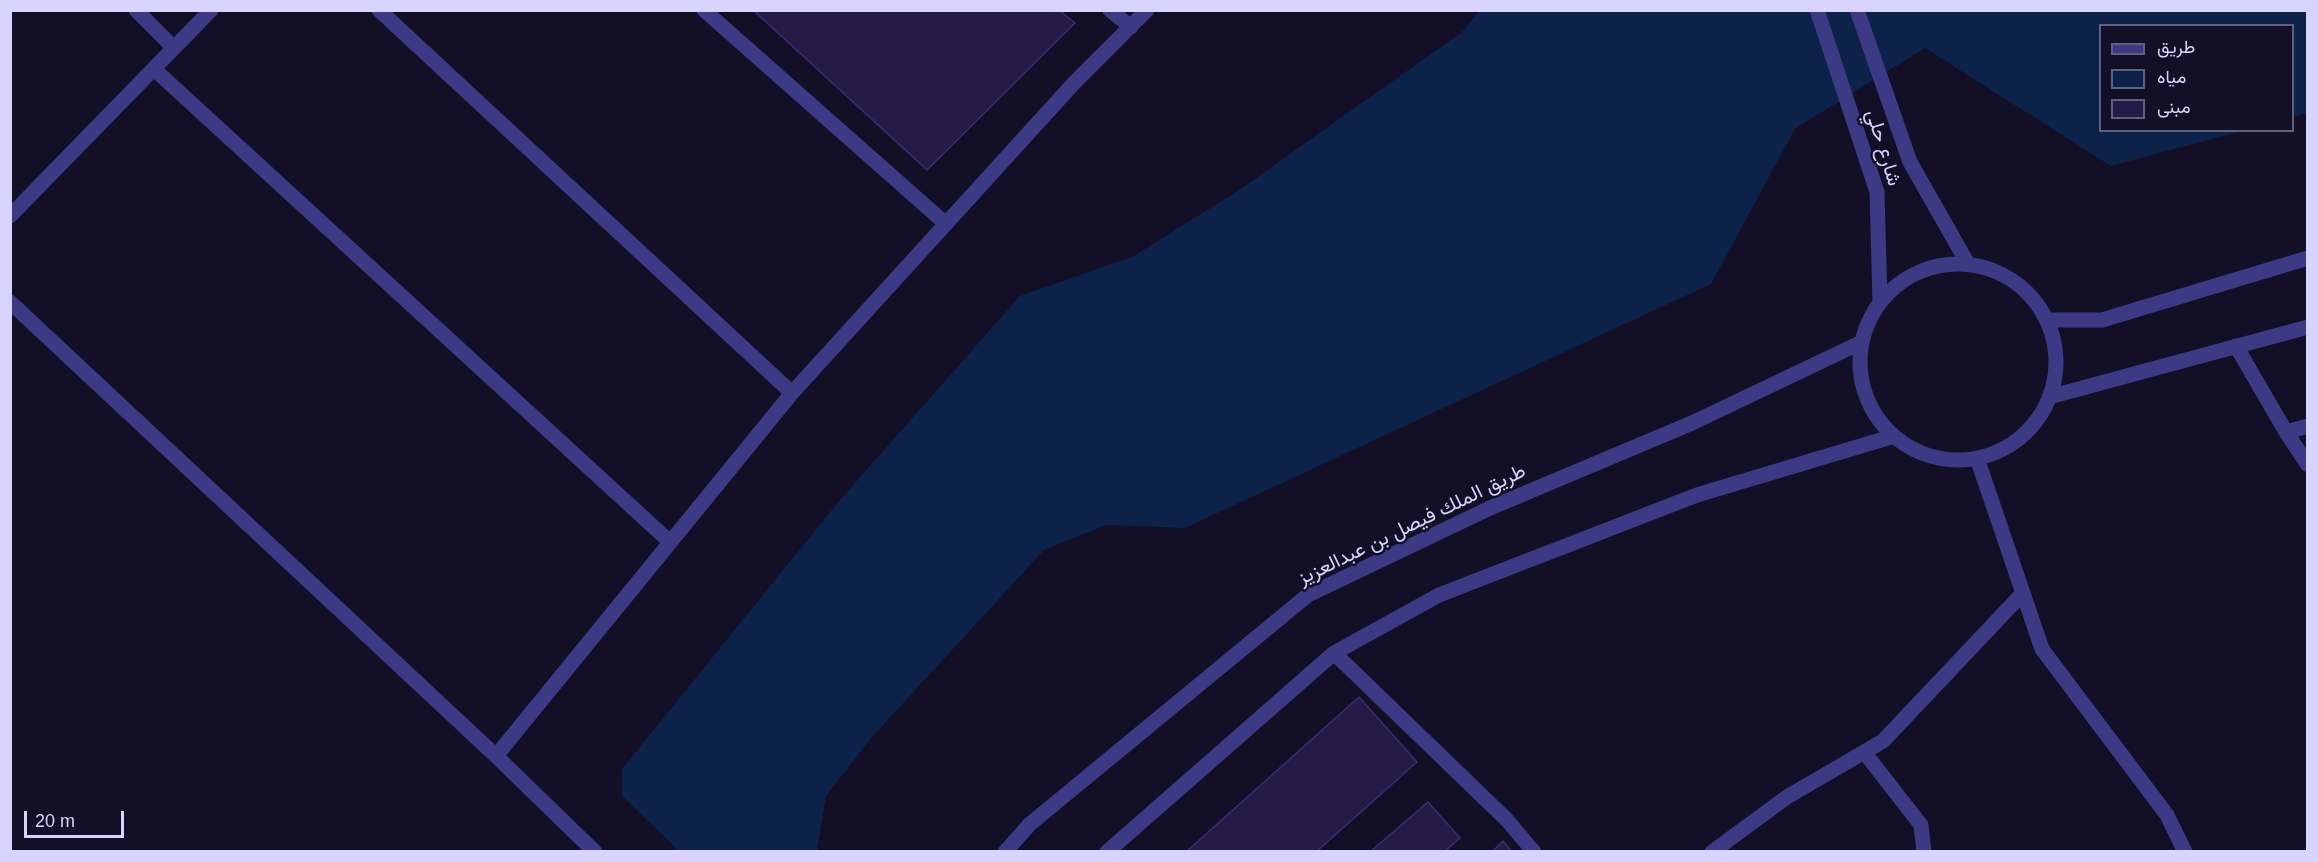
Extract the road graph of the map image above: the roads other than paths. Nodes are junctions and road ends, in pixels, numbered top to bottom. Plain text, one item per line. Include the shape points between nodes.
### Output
1 (136, 10) edge
2 (211, 10) edge
3 (379, 10) edge
4 (704, 10) edge
5 (1110, 10) edge
6 (1148, 10) edge
7 (1817, 10) edge
8 (1857, 10) edge
9 (1131, 27) junction
10 (174, 48) junction
11 (154, 69) junction
12 (10, 216) edge
13 (946, 224) junction
14 (2307, 258) edge
15 (1968, 264) junction
16 (10, 302) edge
17 (1880, 302) junction
18 (2047, 320) junction
19 (2307, 327) edge
20 (1862, 342) junction
21 (2235, 346) junction
22 (792, 393) junction
23 (2049, 397) junction
24 (2307, 426) edge
25 (2286, 432) junction
26 (1894, 436) junction
27 (1977, 458) junction
28 (2307, 465) edge
29 (670, 542) junction
30 (2023, 593) junction
31 (1334, 653) junction
32 (1864, 752) junction
33 (496, 756) junction
34 (595, 852) edge
35 (1005, 852) edge
36 (1107, 852) edge
37 (1534, 852) edge
38 (1712, 852) edge
39 (1924, 852) edge
40 (2185, 852) edge

1 - 10 street
2 - 10 street
3 - 22 street
4 - 13 street
5 - 9 street
6 - 9 street
7 - 17 street, شارع حلي via 1877,192
8 - 15 street, شارع حلي via 1910,162
9 - 13 street via 1074,83
10 - 11 street
11 - 12 street
11 - 29 street
13 - 22 street
14 - 18 street via 2102,320
15 - 17 street via 1935,266 1904,279
15 - 18 street via 2000,273 2019,286
16 - 33 street
17 - 20 street
18 - 23 street via 2056,353
19 - 21 street
20 - 26 street via 1859,364 1865,395 1880,423
20 - 35 street, طريق الملك فيصل بن عبدالعزيز via 1692,423 1490,508 1308,595 1030,824
21 - 23 street
21 - 25 street
22 - 29 street
23 - 27 street via 2042,413 2022,437 1995,454
24 - 25 street
25 - 28 street
26 - 27 street via 1932,458
26 - 31 street via 1697,495 1439,595
27 - 30 street
29 - 33 street
30 - 32 street via 1882,741
30 - 40 street via 2042,649 2167,815
31 - 36 street
31 - 37 street via 1507,820
32 - 38 street via 1787,796
32 - 39 street via 1921,825
33 - 34 street

